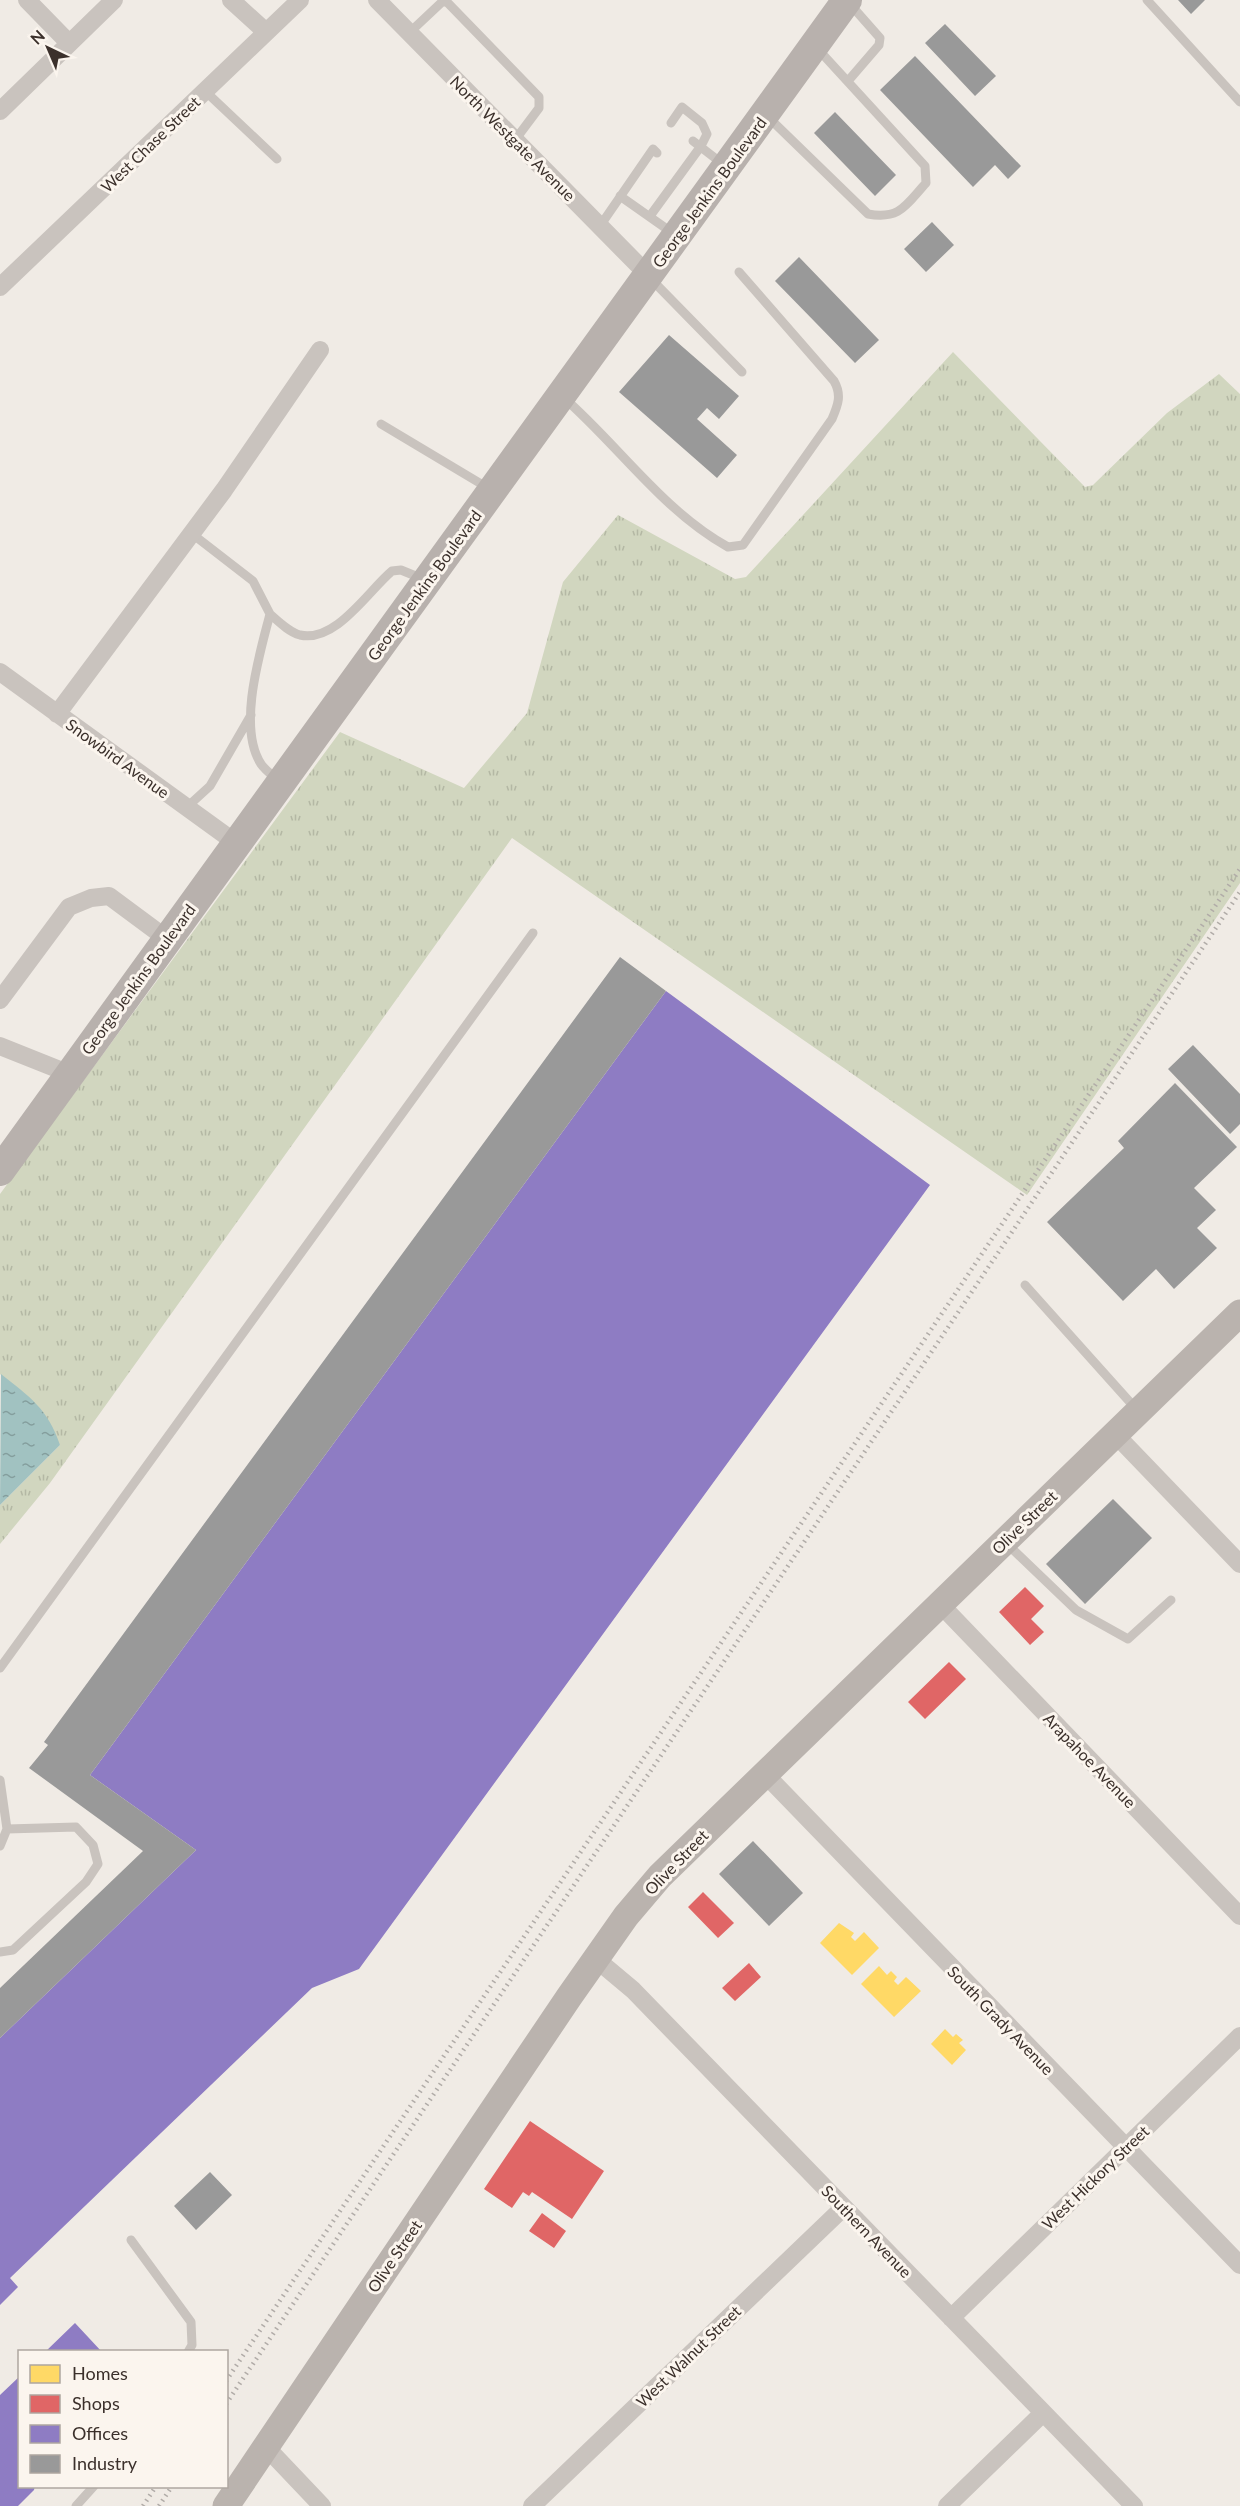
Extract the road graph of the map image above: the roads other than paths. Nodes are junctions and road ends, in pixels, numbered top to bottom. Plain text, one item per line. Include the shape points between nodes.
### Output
1 (27, 0) edge
2 (114, 0) edge
3 (231, 0) edge
4 (300, 0) edge
5 (376, 0) edge
6 (847, 0) edge
7 (1147, 0) edge
8 (266, 32) junction
9 (409, 33) junction
10 (69, 44) junction
11 (815, 45) junction
12 (848, 81) junction
13 (205, 91) junction
14 (1240, 102) edge
15 (0, 111) edge
16 (765, 114) junction
17 (665, 132) dead end
18 (515, 140) junction
19 (697, 144) junction
20 (657, 153) dead end
21 (277, 159) dead end
22 (727, 167) junction
23 (620, 196) junction
24 (650, 216) junction
25 (600, 226) junction
26 (677, 237) junction
27 (739, 272) dead end
28 (649, 276) junction
29 (0, 287) edge
30 (320, 350) dead end
31 (742, 372) dead end
32 (562, 395) junction
33 (381, 424) dead end
34 (493, 490) junction
35 (191, 533) junction
36 (427, 581) junction
37 (270, 614) junction
38 (0, 672) edge
39 (252, 713) junction
40 (57, 714) junction
41 (280, 783) junction
42 (187, 807) junction
43 (236, 843) junction
44 (533, 933) dead end
45 (168, 939) junction
46 (0, 1000) edge
47 (0, 1046) edge
48 (70, 1074) junction
49 (0, 1171) edge
50 (1025, 1285) dead end
51 (1240, 1313) edge
52 (1139, 1412) junction
53 (1115, 1434) junction
54 (1005, 1541) junction
55 (1240, 1564) edge
56 (1171, 1600) dead end
57 (940, 1604) junction
58 (0, 1668) edge
59 (764, 1773) junction
60 (0, 1780) edge
61 (2, 1807) edge
62 (7, 1829) junction
63 (0, 1846) edge
64 (1240, 1916) edge
65 (0, 1952) edge
66 (596, 1959) junction
67 (1240, 2036) edge
68 (1124, 2148) junction
69 (843, 2208) junction
70 (131, 2240) dead end
71 (1240, 2265) edge
72 (951, 2318) junction
73 (189, 2350) edge
74 (1043, 2413) junction
75 (266, 2447) junction
76 (93, 2488) edge
77 (76, 2506) edge
78 (226, 2506) edge
79 (322, 2506) edge
80 (532, 2506) edge
81 (947, 2506) edge
82 (1134, 2506) edge

1 - 10 street
2 - 10 street
3 - 8 street
4 - 8 street, West Chase Street
5 - 9 street, North Westgate Avenue
6 - 11 main road, George Jenkins Boulevard
6 - 12 lane via 880,39
7 - 14 lane
8 - 13 street, West Chase Street
9 - 18 street, North Westgate Avenue
9 - 18 lane via 442,2 447,2 539,97 539,108
10 - 15 street
11 - 12 lane
11 - 16 main road, George Jenkins Boulevard
12 - 16 lane via 925,166 926,183 900,212 884,217 868,214
13 - 21 lane
13 - 29 street, West Chase Street
16 - 22 main road, George Jenkins Boulevard
17 - 19 lane via 674,125 682,107 702,123 707,134
18 - 25 street, North Westgate Avenue
19 - 22 lane
19 - 24 lane
20 - 23 lane via 653,149 642,170
22 - 26 main road, George Jenkins Boulevard
23 - 24 lane
23 - 25 lane
24 - 26 lane
25 - 28 street, North Westgate Avenue
26 - 28 main road, George Jenkins Boulevard
27 - 32 lane via 839,390 832,420 743,545 729,547 700,528 644,480
28 - 31 lane
28 - 32 main road, George Jenkins Boulevard
30 - 35 street
32 - 34 main road, George Jenkins Boulevard
33 - 34 lane
34 - 36 main road, George Jenkins Boulevard
35 - 37 lane via 253,582
35 - 40 street
36 - 37 lane via 401,570 392,571 346,618 313,636 299,635
36 - 41 main road, George Jenkins Boulevard
37 - 39 lane via 256,671
38 - 40 street, Snowbird Avenue
39 - 41 lane via 253,743 261,764
39 - 42 lane via 210,786
40 - 42 street, Snowbird Avenue
41 - 43 main road, George Jenkins Boulevard
42 - 43 street, Snowbird Avenue
43 - 45 main road, George Jenkins Boulevard
44 - 58 lane
45 - 46 street via 109,896 79,902 60,917
45 - 48 main road, George Jenkins Boulevard
47 - 48 street
48 - 49 main road, George Jenkins Boulevard
50 - 52 lane
51 - 52 main road, Olive Street
52 - 53 main road, Olive Street
53 - 54 main road, Olive Street
53 - 55 street
54 - 56 lane via 1076,1610 1128,1639
54 - 57 main road, Olive Street
57 - 59 main road, Olive Street
57 - 64 street, Arapahoe Avenue
59 - 66 main road, Olive Street via 660,1876
59 - 68 street, South Grady Avenue
60 - 61 lane
61 - 62 lane
62 - 63 lane
62 - 65 lane via 76,1827 93,1845 98,1864 86,1882 12,1950
66 - 69 street, Southern Avenue via 633,1990
66 - 75 main road, Olive Street
67 - 68 street, West Hickory Street
68 - 71 street, South Grady Avenue
68 - 72 street, West Hickory Street
69 - 72 street, Southern Avenue
69 - 80 street, West Walnut Street
70 - 73 lane via 191,2322
72 - 74 street, Southern Avenue
74 - 81 street
74 - 82 street, Southern Avenue
75 - 78 main road, Olive Street
75 - 79 street
76 - 77 lane

